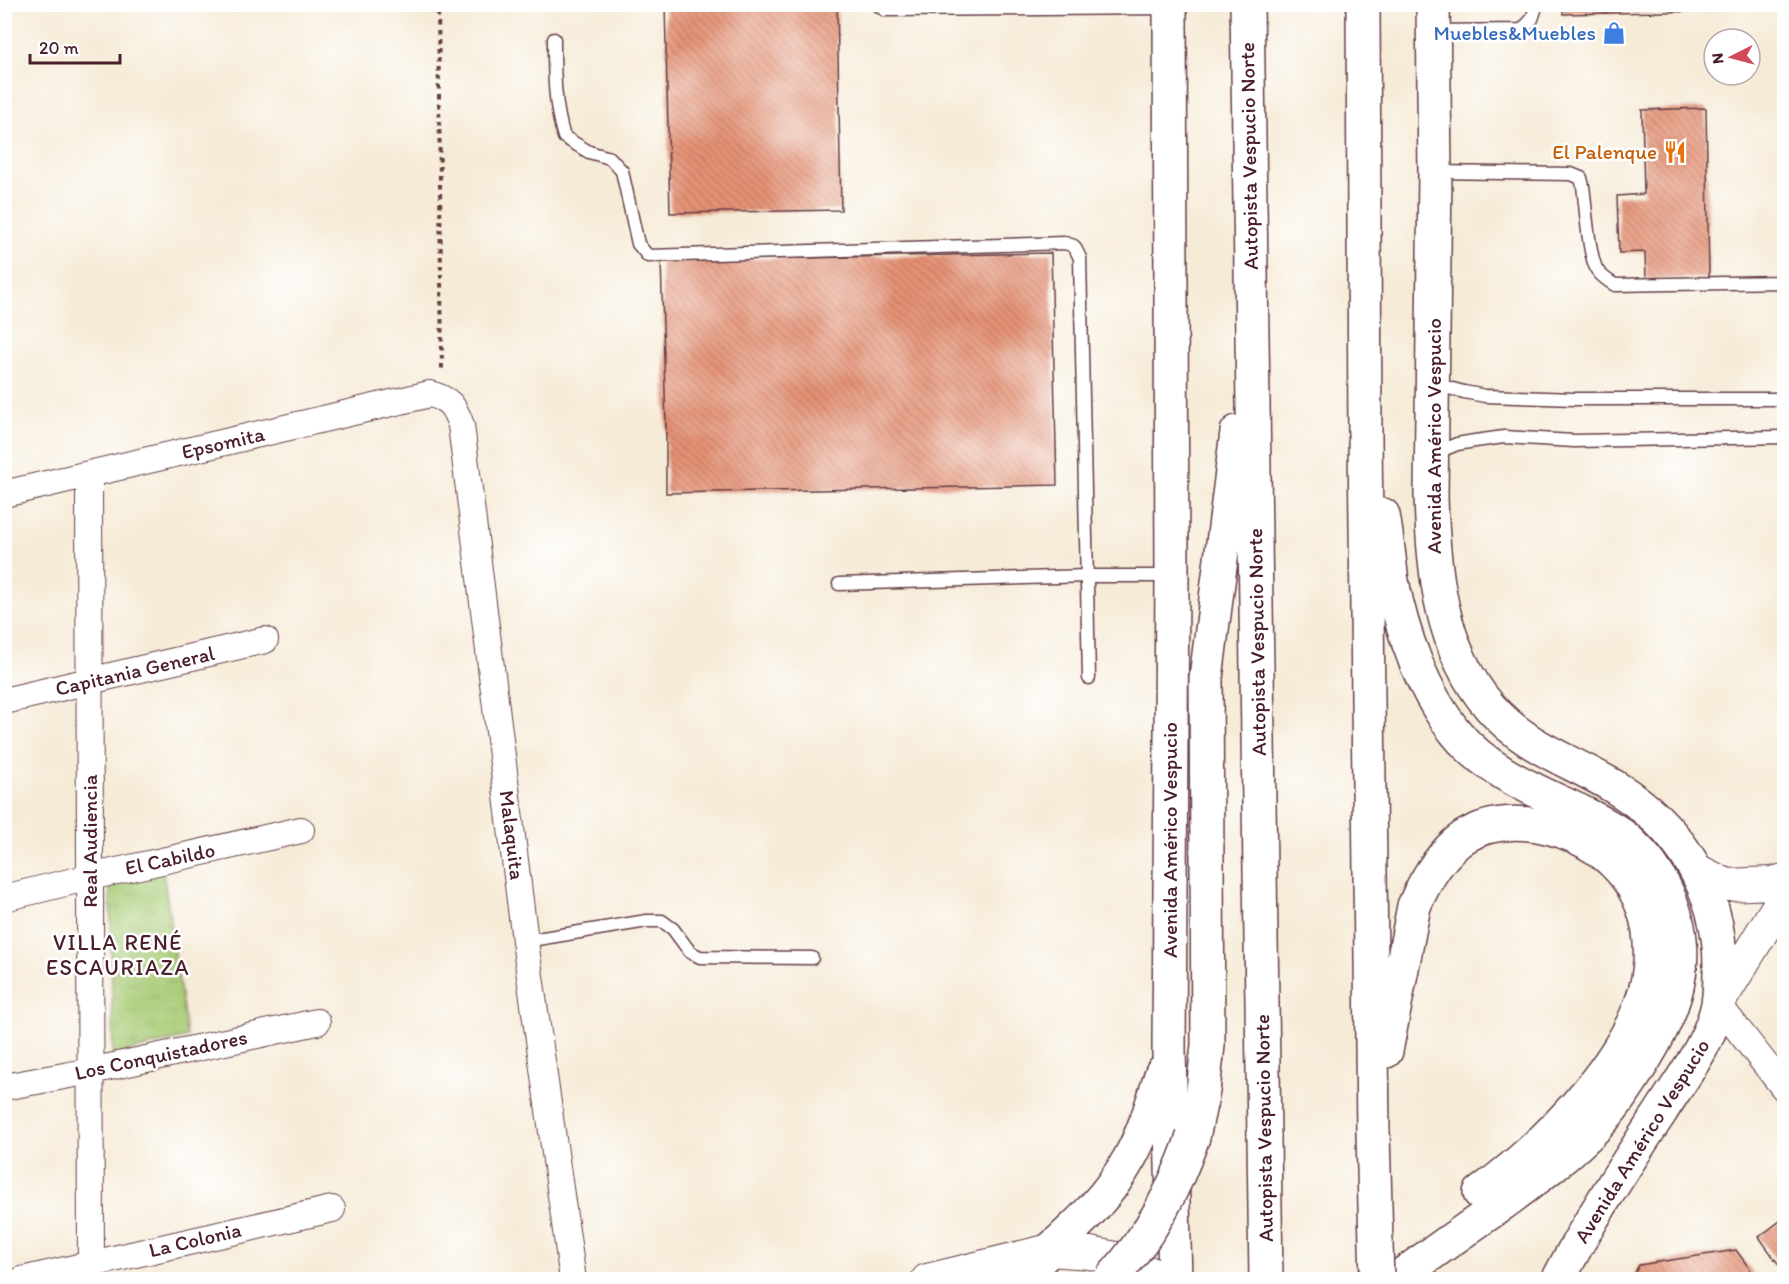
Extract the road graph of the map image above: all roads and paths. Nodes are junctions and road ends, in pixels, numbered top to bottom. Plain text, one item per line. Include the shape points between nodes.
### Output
1 (438, 4) edge
2 (876, 4) edge
3 (1247, 4) edge
4 (1363, 4) edge
5 (1537, 4) edge
6 (1170, 6) edge
7 (1433, 18) edge
8 (554, 39) dead end
9 (1435, 172) junction
10 (1785, 282) edge
11 (1252, 324) junction
12 (1433, 383) junction
13 (442, 397) junction
14 (1785, 399) edge
15 (1785, 437) edge
16 (1365, 438) junction
17 (1432, 455) junction
18 (89, 475) junction
19 (4, 494) edge
20 (1087, 576) junction
21 (1172, 576) junction
22 (839, 584) dead end
23 (265, 640) dead end
24 (1089, 678) dead end
25 (89, 681) junction
26 (4, 701) edge
27 (301, 830) dead end
28 (1697, 870) junction
29 (90, 877) junction
30 (1785, 880) edge
31 (1785, 896) edge
32 (4, 898) edge
33 (525, 941) junction
34 (812, 958) dead end
35 (1718, 1004) junction
36 (317, 1022) dead end
37 (1169, 1050) junction
38 (91, 1071) junction
39 (4, 1087) edge
40 (1785, 1088) edge
41 (1373, 1125) junction
42 (332, 1209) dead end
43 (1050, 1250) junction
44 (91, 1271) edge
45 (22, 1280) edge
46 (573, 1280) edge
47 (927, 1280) edge
48 (1018, 1280) edge
49 (1110, 1280) edge
50 (1156, 1280) edge
51 (1174, 1280) edge
52 (1266, 1280) edge
53 (1358, 1280) edge
54 (1377, 1280) edge
55 (1395, 1280) edge
56 (1558, 1280) edge

1 - 13 path
2 - 6 lane via 885,10
3 - 11 main road, Autopista Vespucio Norte
4 - 16 main road
5 - 7 lane via 1532,19 1522,30
6 - 21 main road, Avenida Américo Vespucio
7 - 9 main road, Avenida Américo Vespucio
8 - 20 lane via 555,95 564,137 589,152 610,158 622,171 638,244 648,256 1065,243 1074,246 1080,258
9 - 10 lane via 1571,174 1581,178 1592,255 1604,278 1615,285
9 - 12 main road, Avenida Américo Vespucio
11 - 49 main road, bridge via 1206,678 1208,1045 1203,1091 1193,1137 1168,1199 1137,1250
11 - 52 main road, Autopista Vespucio Norte, bridge
12 - 14 lane via 1485,396
12 - 17 main road, Avenida Américo Vespucio
13 - 18 street, Epsomita via 430,394
13 - 33 street, Malaquita via 450,402 461,425
15 - 17 lane via 1574,441 1504,437 1457,444
16 - 41 main road
16 - 55 main road via 1400,616 1413,657 1440,710 1458,736 1504,774 1597,820 1634,845 1661,880 1672,903 1681,954 1679,980 1662,1029 1623,1093 1598,1124 1543,1174
17 - 28 main road, Avenida Américo Vespucio via 1432,538 1439,592 1445,621 1474,684 1489,706 1527,740 1636,802 1678,843
18 - 19 street, Epsomita
18 - 25 street, Real Audiencia
20 - 21 lane
20 - 22 lane
20 - 24 lane
21 - 37 main road, Avenida Américo Vespucio
23 - 25 street, Capitania General
25 - 26 street, Capitania General
25 - 29 street, Real Audiencia
27 - 29 street, El Cabildo
28 - 30 street via 1726,885
28 - 35 main road, Avenida Américo Vespucio via 1718,932
29 - 32 street, El Cabildo
29 - 38 street, Real Audiencia
31 - 35 street
33 - 34 lane via 662,921 690,952 700,957
33 - 46 street, Malaquita
35 - 40 street
35 - 56 main road, Avenida Américo Vespucio via 1704,1041 1598,1208
36 - 38 street, Los Conquistadores
37 - 43 main road via 1130,1158 1098,1204
37 - 51 main road, Avenida Américo Vespucio
38 - 39 street, Los Conquistadores
38 - 44 street, Real Audiencia
41 - 53 main road via 1414,906 1422,886 1449,850 1480,829 1525,823 1577,837 1617,864 1630,882 1647,921 1650,962 1641,1002 1615,1055 1531,1152 1460,1209
41 - 54 main road, bridge
42 - 44 street, La Colonia
43 - 47 street
43 - 48 main road
43 - 50 street via 1125,1260
44 - 45 street, La Colonia

